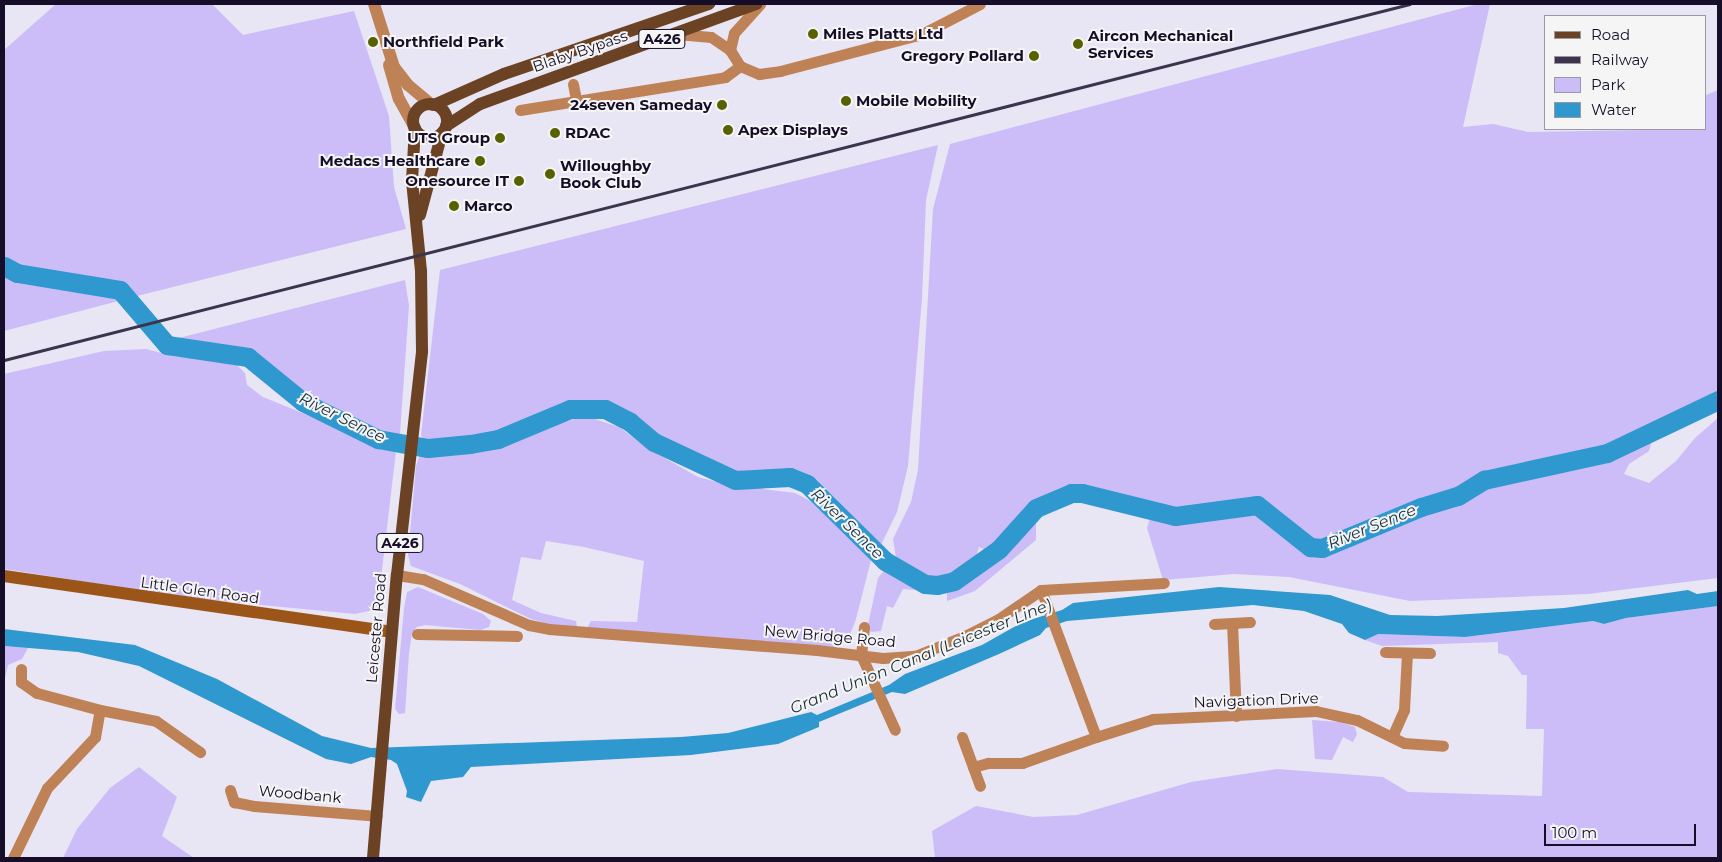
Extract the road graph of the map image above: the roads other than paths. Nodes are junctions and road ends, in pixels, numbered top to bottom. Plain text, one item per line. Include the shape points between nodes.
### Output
1 (374, 4) edge
2 (709, 4) edge
3 (756, 4) edge
4 (760, 4) edge
5 (980, 4) edge
6 (677, 34) junction
7 (730, 50) junction
8 (387, 52) junction
9 (740, 66) junction
10 (573, 84) dead end
11 (576, 100) junction
12 (433, 105) junction
13 (520, 110) dead end
14 (415, 127) junction
15 (444, 130) junction
16 (417, 227) junction
17 (397, 575) junction
18 (4, 576) edge
19 (1164, 583) dead end
20 (1041, 590) junction
21 (508, 616) junction
22 (1250, 622) dead end
23 (1232, 623) junction
24 (1214, 624) dead end
25 (864, 627) dead end
26 (391, 632) junction
27 (417, 634) dead end
28 (496, 635) junction
29 (517, 636) dead end
30 (1385, 652) dead end
31 (1430, 652) dead end
32 (1407, 653) junction
33 (861, 655) junction
34 (21, 669) dead end
35 (100, 710) junction
36 (1236, 716) junction
37 (895, 730) dead end
38 (1096, 736) junction
39 (962, 737) dead end
40 (1392, 738) junction
41 (1443, 746) dead end
42 (200, 752) dead end
43 (973, 767) junction
44 (980, 786) dead end
45 (230, 790) dead end
46 (377, 816) junction
47 (13, 858) edge
48 (373, 858) edge

1 - 8 street
2 - 12 main road, Blaby Bypass / A426 via 504,74
3 - 6 main road, Blaby Bypass / A426
4 - 7 street via 734,33
5 - 9 street via 922,34 862,50 765,74
6 - 7 street via 711,37
6 - 15 main road, Blaby Bypass / A426 via 480,104
7 - 9 street
8 - 12 street via 402,79
8 - 14 street via 395,87
9 - 11 street via 725,77
10 - 11 street
11 - 13 street
12 - 14 main road via 418,110
12 - 15 main road via 446,115
14 - 15 main road via 428,138
14 - 16 main road, Leicester Road / A426 via 412,170
15 - 16 main road, Leicester Road / A426
16 - 17 main road, Leicester Road / A426 via 422,351
17 - 21 street, New Bridge Road via 424,579
17 - 26 main road, Leicester Road / A426
18 - 26 main road, Little Glen Road
19 - 20 street
20 - 33 street, New Bridge Road via 998,620 926,652 900,658
20 - 38 street
21 - 28 street
21 - 33 street, New Bridge Road via 550,630 582,634
22 - 23 street
23 - 24 street
23 - 36 street
25 - 33 street
26 - 46 main road, Leicester Road / A426
27 - 28 street via 435,630
28 - 29 street
30 - 32 street
31 - 32 street
32 - 40 street via 1404,710
33 - 37 street
34 - 35 street via 21,682 37,693
35 - 42 street via 156,722
35 - 47 street via 95,737 47,788
36 - 38 street, Navigation Drive via 1152,719
36 - 40 street, Navigation Drive via 1337,713
38 - 43 street, Navigation Drive via 1022,763 988,763
39 - 43 street
40 - 41 street, Navigation Drive via 1416,746
43 - 44 street
45 - 46 street, Woodbank via 234,802 254,806
46 - 48 main road, A426

